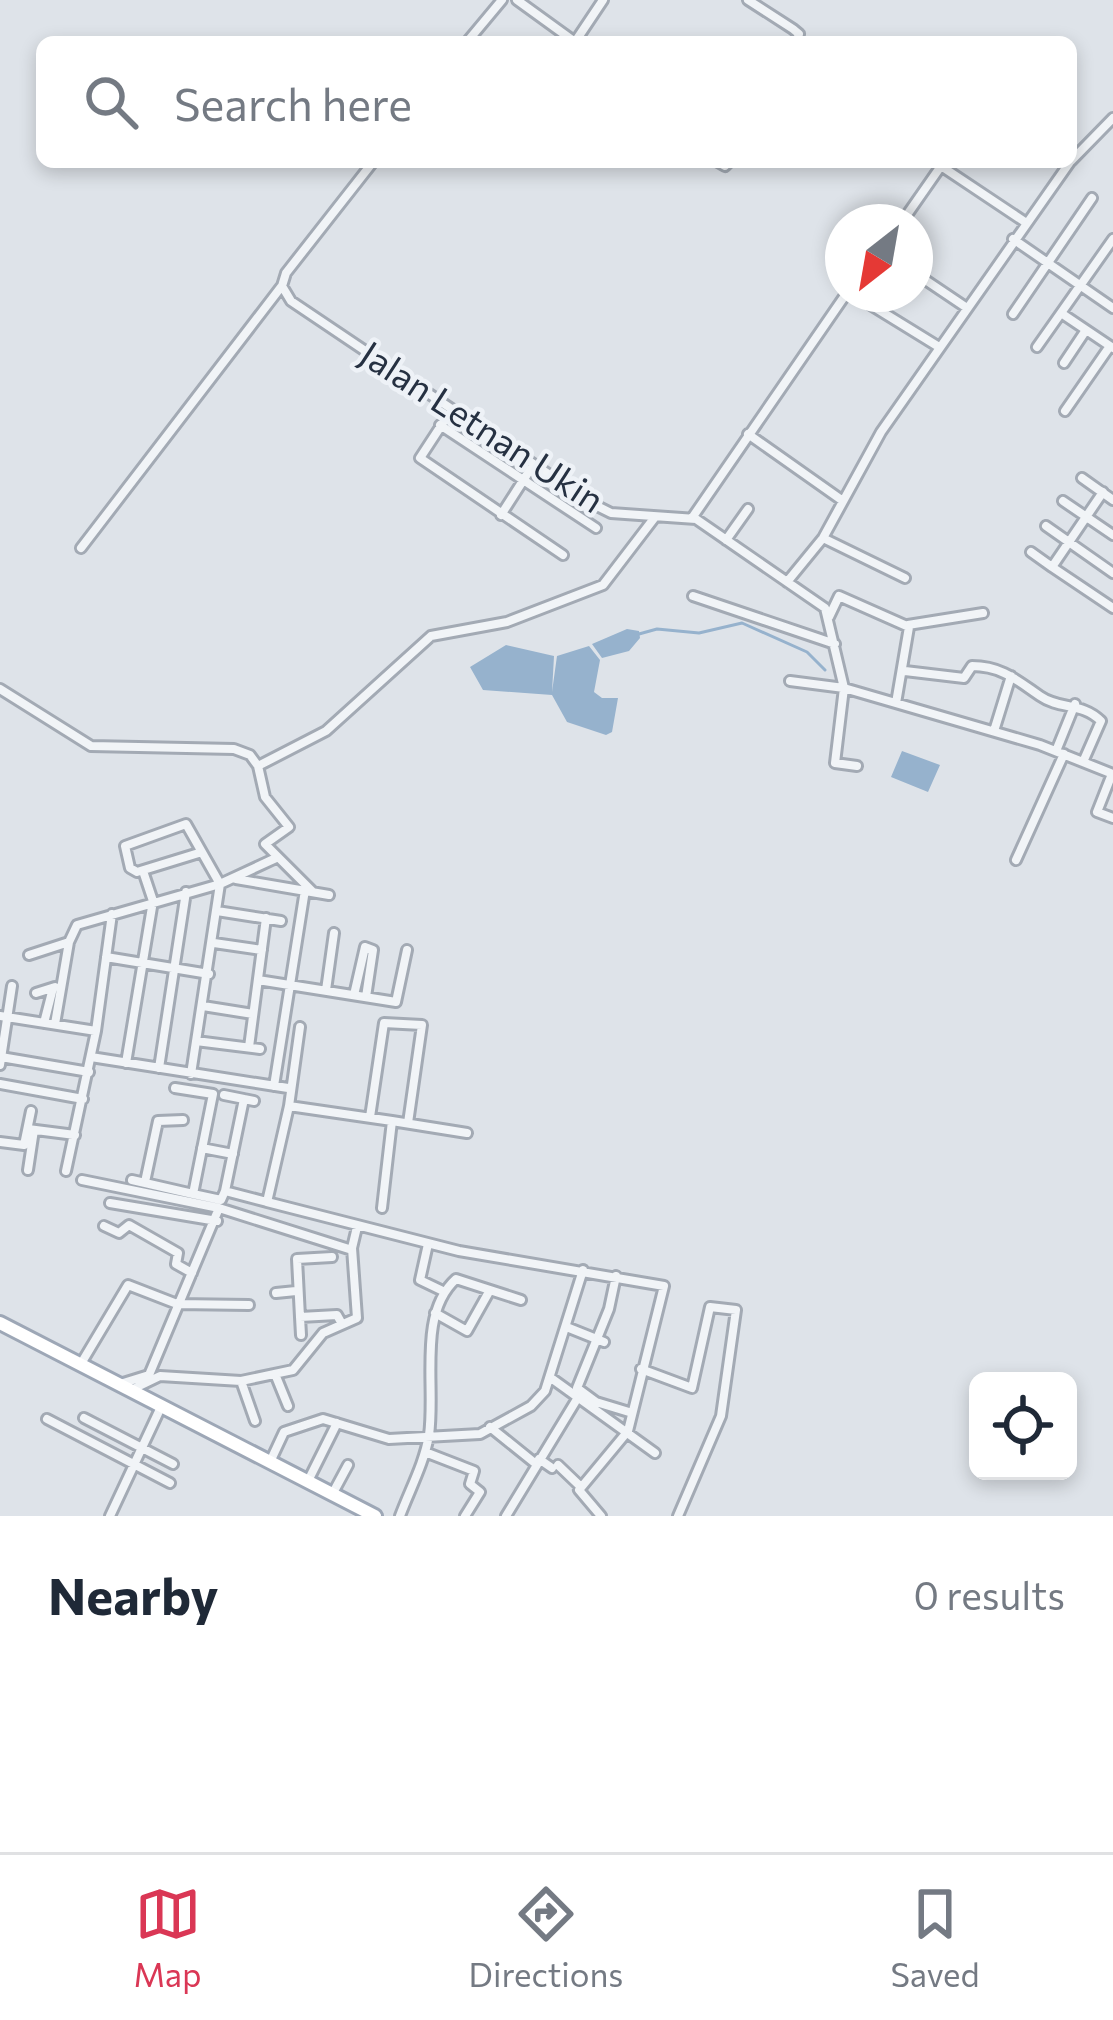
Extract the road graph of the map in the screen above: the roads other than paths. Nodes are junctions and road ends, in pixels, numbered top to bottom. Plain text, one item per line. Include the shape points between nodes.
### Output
1 (502, 0) edge
2 (518, 0) edge
3 (602, 0) edge
4 (748, 0) edge
5 (471, 36) edge
6 (567, 36) edge
7 (579, 36) edge
8 (798, 36) edge
9 (1113, 118) edge
10 (1077, 155) edge
11 (368, 168) edge
12 (940, 168) edge
13 (944, 168) edge
14 (1066, 168) edge
15 (1092, 198) dead end
16 (915, 204) edge
17 (1025, 222) junction
18 (1013, 238) junction
19 (1113, 239) edge
20 (1100, 258) junction
21 (1049, 262) junction
22 (1113, 267) edge
23 (933, 285) edge
24 (1081, 285) junction
25 (282, 286) junction
26 (967, 308) junction
27 (1113, 308) edge
28 (837, 312) edge
29 (880, 312) edge
30 (1061, 313) junction
31 (1013, 314) dead end
32 (1086, 330) junction
33 (939, 347) junction
34 (1037, 347) dead end
35 (1112, 347) edge
36 (1064, 363) dead end
37 (452, 409) junction
38 (1066, 412) dead end
39 (440, 425) junction
40 (748, 434) junction
41 (533, 465) junction
42 (1082, 478) dead end
43 (524, 480) junction
44 (1102, 492) junction
45 (1112, 498) edge
46 (843, 501) junction
47 (1063, 501) dead end
48 (748, 508) dead end
49 (501, 515) junction
50 (656, 515) junction
51 (1086, 517) junction
52 (692, 518) junction
53 (1046, 526) dead end
54 (596, 528) dead end
55 (1113, 536) edge
56 (823, 538) junction
57 (726, 540) junction
58 (1069, 542) junction
59 (81, 548) dead end
60 (1031, 552) dead end
61 (563, 555) dead end
62 (1052, 567) junction
63 (1113, 573) edge
64 (905, 578) dead end
65 (787, 582) junction
66 (693, 596) dead end
67 (1113, 608) edge
68 (983, 614) dead end
69 (829, 617) junction
70 (907, 626) junction
71 (836, 645) junction
72 (905, 671) junction
73 (1011, 676) junction
74 (790, 681) dead end
75 (844, 688) junction
76 (0, 689) edge
77 (896, 703) junction
78 (1075, 704) junction
79 (994, 731) junction
80 (1060, 753) junction
81 (1083, 762) junction
82 (258, 766) junction
83 (857, 766) dead end
84 (1113, 774) edge
85 (1113, 818) edge
86 (202, 852) junction
87 (276, 858) junction
88 (1016, 860) dead end
89 (143, 871) junction
90 (233, 879) junction
91 (220, 884) junction
92 (309, 891) junction
93 (186, 892) junction
94 (329, 895) dead end
95 (153, 901) junction
96 (218, 911) junction
97 (112, 914) junction
98 (266, 919) junction
99 (281, 921) dead end
100 (334, 933) dead end
101 (69, 942) junction
102 (214, 943) junction
103 (262, 950) junction
104 (407, 950) dead end
105 (29, 955) dead end
106 (106, 957) junction
107 (143, 962) junction
108 (175, 968) junction
109 (209, 974) junction
110 (258, 980) junction
111 (288, 985) junction
112 (13, 986) dead end
113 (57, 986) junction
114 (326, 990) junction
115 (36, 992) dead end
116 (360, 996) junction
117 (203, 1006) junction
118 (253, 1014) junction
119 (4, 1017) edge
120 (50, 1024) junction
121 (300, 1027) dead end
122 (96, 1030) junction
123 (196, 1041) junction
124 (249, 1047) junction
125 (260, 1049) dead end
126 (91, 1057) junction
127 (1, 1061) edge
128 (126, 1063) junction
129 (159, 1068) junction
130 (89, 1072) junction
131 (191, 1073) junction
132 (0, 1084) edge
133 (274, 1086) junction
134 (175, 1088) dead end
135 (288, 1088) dead end
136 (224, 1095) dead end
137 (83, 1099) junction
138 (289, 1106) junction
139 (31, 1112) dead end
140 (370, 1118) junction
141 (182, 1120) dead end
142 (392, 1120) junction
143 (409, 1123) junction
144 (31, 1129) junction
145 (467, 1133) dead end
146 (75, 1135) junction
147 (0, 1142) edge
148 (28, 1145) junction
149 (202, 1148) junction
150 (233, 1154) junction
151 (28, 1170) dead end
152 (66, 1171) dead end
153 (82, 1180) dead end
154 (133, 1180) dead end
155 (145, 1182) junction
156 (225, 1191) junction
157 (193, 1193) junction
158 (267, 1202) junction
159 (110, 1203) dead end
160 (219, 1208) junction
161 (382, 1208) dead end
162 (217, 1221) junction
163 (104, 1226) dead end
164 (357, 1227) junction
165 (428, 1244) junction
166 (352, 1250) junction
167 (332, 1256) dead end
168 (583, 1270) junction
169 (192, 1274) junction
170 (616, 1276) junction
171 (490, 1290) junction
172 (296, 1291) junction
173 (445, 1292) junction
174 (276, 1293) dead end
175 (521, 1300) dead end
176 (177, 1304) junction
177 (249, 1305) dead end
178 (434, 1312) junction
179 (300, 1317) junction
180 (0, 1323) edge
181 (342, 1324) junction
182 (569, 1328) junction
183 (301, 1335) dead end
184 (600, 1340) junction
185 (82, 1362) junction
186 (641, 1369) junction
187 (275, 1374) junction
188 (552, 1376) junction
189 (241, 1382) junction
190 (125, 1387) junction
191 (577, 1399) junction
192 (288, 1406) dead end
193 (160, 1407) junction
194 (629, 1412) junction
195 (84, 1418) dead end
196 (46, 1419) dead end
197 (255, 1420) dead end
198 (337, 1424) junction
199 (490, 1427) junction
200 (628, 1431) junction
201 (428, 1438) junction
202 (140, 1449) junction
203 (425, 1452) junction
204 (655, 1454) dead end
205 (538, 1461) junction
206 (269, 1462) junction
207 (134, 1463) junction
208 (173, 1464) dead end
209 (348, 1465) dead end
210 (309, 1479) junction
211 (170, 1483) dead end
212 (581, 1486) junction
213 (334, 1491) junction
214 (589, 1512) edge
215 (110, 1516) edge
216 (375, 1516) edge
217 (400, 1516) edge
218 (466, 1516) edge
219 (506, 1516) edge
220 (601, 1516) edge
221 (678, 1516) edge

1 - 5 street
2 - 6 street
3 - 7 street
4 - 8 street
9 - 10 street
11 - 25 street
12 - 16 street
13 - 17 street
14 - 17 street
15 - 21 street
17 - 18 street
18 - 21 street
18 - 26 street
19 - 20 street
20 - 22 street
20 - 24 street
21 - 24 street
21 - 31 street
23 - 26 street
24 - 27 street
24 - 30 street
25 - 37 street, Jalan Letnan Ukin via 291,302
25 - 59 street
26 - 33 street
28 - 40 street
29 - 33 street
30 - 32 street
30 - 34 street
32 - 35 street
32 - 36 street
33 - 46 street
35 - 38 street
37 - 39 street
37 - 41 street, Jalan Letnan Ukin
39 - 43 street
39 - 49 street via 420,458
40 - 46 street
40 - 52 street
41 - 43 street
41 - 50 street, Jalan Letnan Ukin via 607,512
42 - 44 street
43 - 49 street
43 - 54 street
44 - 45 street
44 - 51 street
46 - 56 street
47 - 51 street
48 - 57 street
49 - 61 street
50 - 52 street, Jalan Letnan Ukin
50 - 82 street via 602,585 507,622 431,636 326,731
51 - 55 street
51 - 58 street
52 - 57 street, Jalan Letnan Ukin
53 - 58 street
56 - 64 street
56 - 65 street
57 - 65 street, Jalan Letnan Ukin
58 - 62 street
58 - 63 street
60 - 62 street
62 - 67 street
65 - 69 street, Jalan Letnan Ukin
66 - 71 street
68 - 70 street
69 - 70 street via 839,596
69 - 71 street
70 - 72 street
71 - 75 street
72 - 73 street via 964,678 983,666
72 - 77 street
73 - 78 street via 1041,697
73 - 79 street
74 - 75 street
75 - 77 street
75 - 83 street via 836,763
76 - 82 street via 91,746 234,749
77 - 79 street
78 - 80 street
78 - 81 street via 1101,721
79 - 80 street
80 - 81 street
80 - 88 street
81 - 84 street
82 - 87 street via 265,797 289,827 265,841
84 - 85 street via 1097,812
86 - 89 street
86 - 89 street via 184,824 128,841 130,868
86 - 91 street
87 - 90 street
87 - 92 street
89 - 95 street
90 - 91 street
90 - 92 street
91 - 93 street
91 - 96 street
92 - 94 street
92 - 111 street
93 - 95 street
93 - 108 street
95 - 97 street
95 - 107 street
96 - 98 street
96 - 102 street
97 - 101 street via 77,925
97 - 106 street
98 - 99 street
98 - 103 street
100 - 114 street
101 - 105 street
101 - 113 street
102 - 103 street
102 - 109 street
103 - 110 street
104 - 116 street via 398,1001
106 - 107 street
106 - 122 street
107 - 108 street
107 - 128 street
108 - 109 street
108 - 129 street
109 - 117 street
110 - 111 street
110 - 118 street
111 - 114 street
111 - 133 street
112 - 119 street
113 - 115 street
113 - 120 street
114 - 116 street
116 - 116 street via 373,950 365,946
117 - 118 street
117 - 123 street
118 - 124 street
119 - 120 street
119 - 127 street
120 - 122 street
121 - 138 street
122 - 126 street
123 - 124 street
123 - 131 street
124 - 125 street
126 - 128 street
126 - 130 street
127 - 130 street
128 - 129 street
129 - 131 street
130 - 137 street
131 - 133 street
132 - 137 street
133 - 135 street
134 - 149 street via 213,1094
136 - 150 street via 249,1100
137 - 146 street
138 - 140 street
138 - 158 street
139 - 144 street
140 - 142 street
140 - 143 street via 384,1022 422,1025
141 - 155 street via 158,1121
142 - 143 street
142 - 161 street
143 - 145 street
144 - 146 street
144 - 148 street
146 - 152 street
147 - 148 street
148 - 151 street
149 - 150 street
149 - 157 street
150 - 156 street
153 - 160 street
154 - 155 street
155 - 157 street
156 - 157 street via 221,1200
156 - 158 street
158 - 164 street
159 - 162 street
160 - 162 street
160 - 166 street
162 - 169 street
163 - 169 street via 120,1233 129,1225 178,1253 176,1264
164 - 165 street
164 - 166 street
165 - 168 street
165 - 173 street via 420,1280
166 - 181 street via 357,1317
167 - 172 street via 297,1259
168 - 170 street
168 - 182 street
169 - 176 street
170 - 184 street
170 - 186 street via 664,1286
171 - 173 street via 455,1279
171 - 175 street
171 - 178 street via 467,1331
172 - 174 street
172 - 179 street
173 - 178 street
176 - 177 street
176 - 185 street via 124,1287
176 - 190 street via 149,1375
178 - 201 street
179 - 181 street via 337,1315
179 - 183 street
180 - 185 main road
181 - 187 street via 323,1333 293,1370
182 - 184 street
182 - 188 street
184 - 194 street via 578,1390
185 - 190 main road
186 - 194 street
186 - 221 street via 692,1388 710,1306 736,1310 721,1417
187 - 189 street
187 - 192 street
188 - 191 street
188 - 199 street via 536,1402
189 - 190 street via 160,1376
189 - 197 street
190 - 193 main road
191 - 200 street
191 - 205 street
193 - 202 street
193 - 206 main road
194 - 200 street
195 - 202 street
196 - 207 street
198 - 201 street via 381,1438
198 - 206 street via 323,1419 288,1428
198 - 210 street
199 - 201 street via 476,1436
199 - 205 street
200 - 204 street
200 - 212 street
201 - 203 street
202 - 207 street
202 - 208 street
203 - 217 street
203 - 218 street via 474,1471 470,1484 480,1492
205 - 212 street
205 - 219 street
206 - 210 main road
207 - 211 street
207 - 215 street
209 - 213 street
210 - 213 main road
212 - 214 street
213 - 216 main road
214 - 220 street

